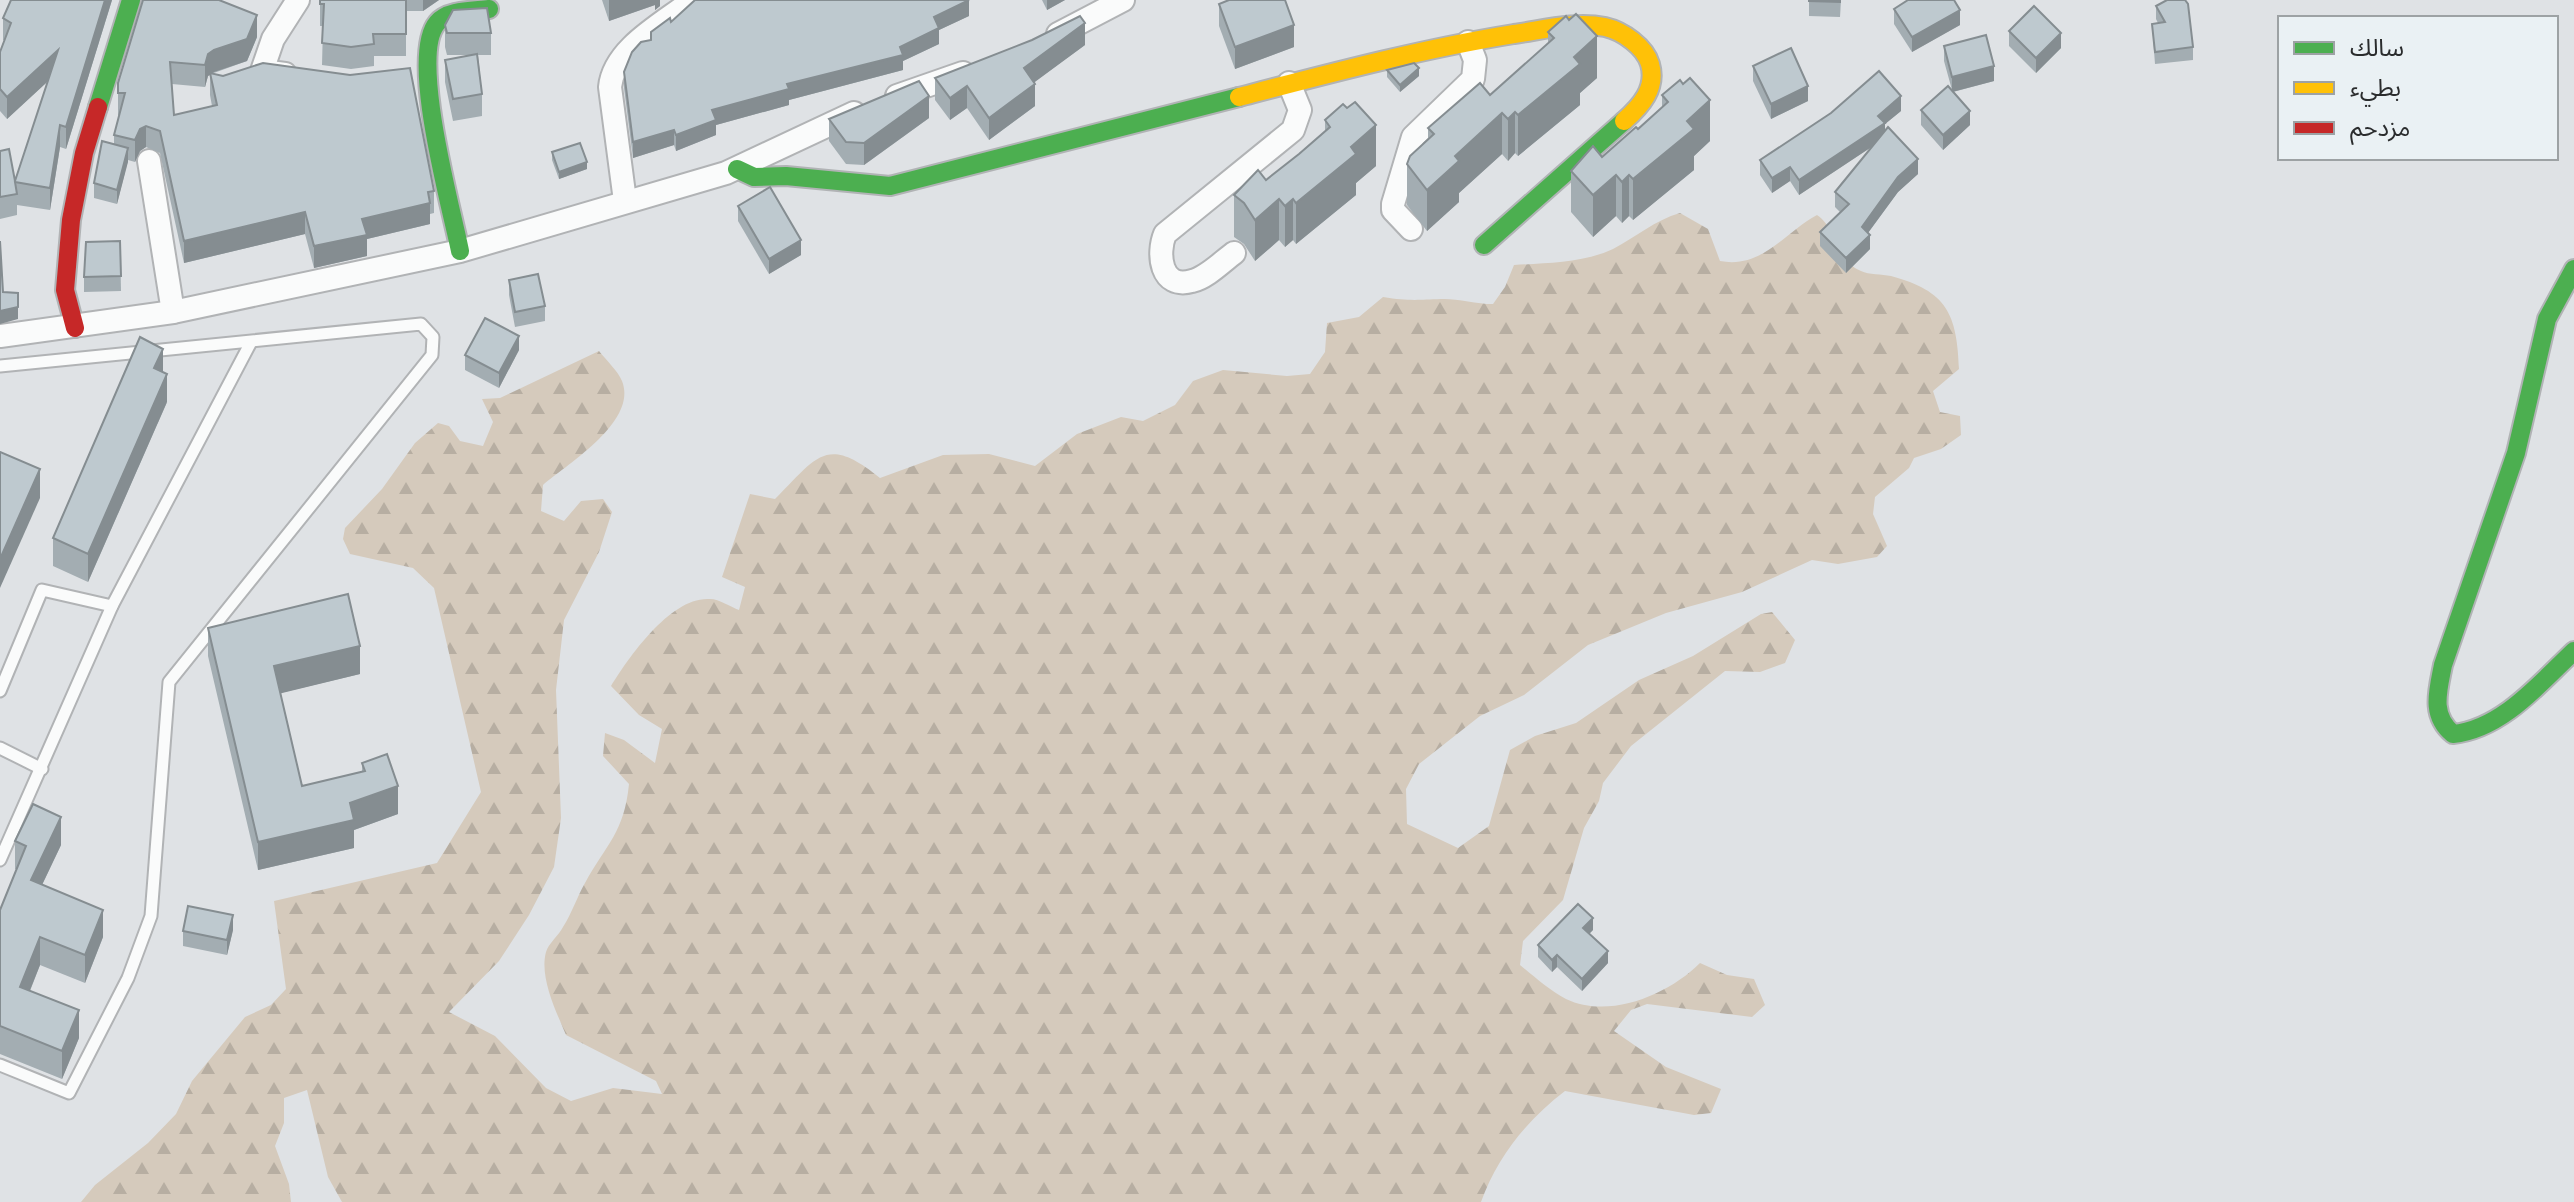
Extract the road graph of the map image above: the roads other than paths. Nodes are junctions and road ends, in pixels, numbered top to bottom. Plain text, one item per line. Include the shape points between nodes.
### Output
1 (131, 0) edge
2 (298, 0) edge
3 (693, 0) edge
4 (1123, 0) edge
5 (489, 9) edge
6 (1468, 42) junction
7 (1037, 44) edge
8 (980, 67) edge
9 (262, 71) junction
10 (306, 77) edge
11 (240, 79) edge
12 (1289, 83) junction
13 (149, 161) dead end
14 (737, 169) junction
15 (625, 201) junction
16 (1411, 229) dead end
17 (1484, 245) dead end
18 (460, 251) junction
19 (1234, 253) dead end
20 (2574, 269) edge
21 (173, 312) junction
22 (75, 328) junction
23 (0, 336) edge
24 (251, 342) junction
25 (0, 366) edge
26 (112, 606) junction
27 (2574, 651) edge
28 (0, 691) edge
29 (0, 748) edge
30 (42, 769) junction
31 (0, 860) edge
32 (0, 1065) edge

1 - 22 street via 84,153 71,220 65,290
2 - 9 street via 273,39
3 - 15 street via 620,58 612,71
4 - 7 street
5 - 18 street via 446,15 436,23 417,75
6 - 12 street
6 - 16 street via 1475,60 1473,79 1418,130 1410,147 1393,210
6 - 17 street via 1572,25 1602,26 1629,37 1647,53 1653,75 1643,104
8 - 14 street via 875,104
9 - 10 street
9 - 11 street
12 - 14 street via 890,186 754,177
12 - 19 street via 1300,110 1293,130 1165,234 1158,250 1163,269 1184,282 1194,281
13 - 21 street
14 - 15 street
15 - 18 street
18 - 21 street
20 - 27 street via 2547,319 2516,453 2443,665 2436,699 2441,724 2453,734 2474,732
21 - 22 street
22 - 23 street
24 - 25 lane
24 - 26 lane
24 - 32 lane via 421,324 433,337 432,355 169,682 151,916 128,978 69,1093
26 - 28 lane via 42,590
26 - 30 lane
29 - 30 lane
30 - 31 lane

